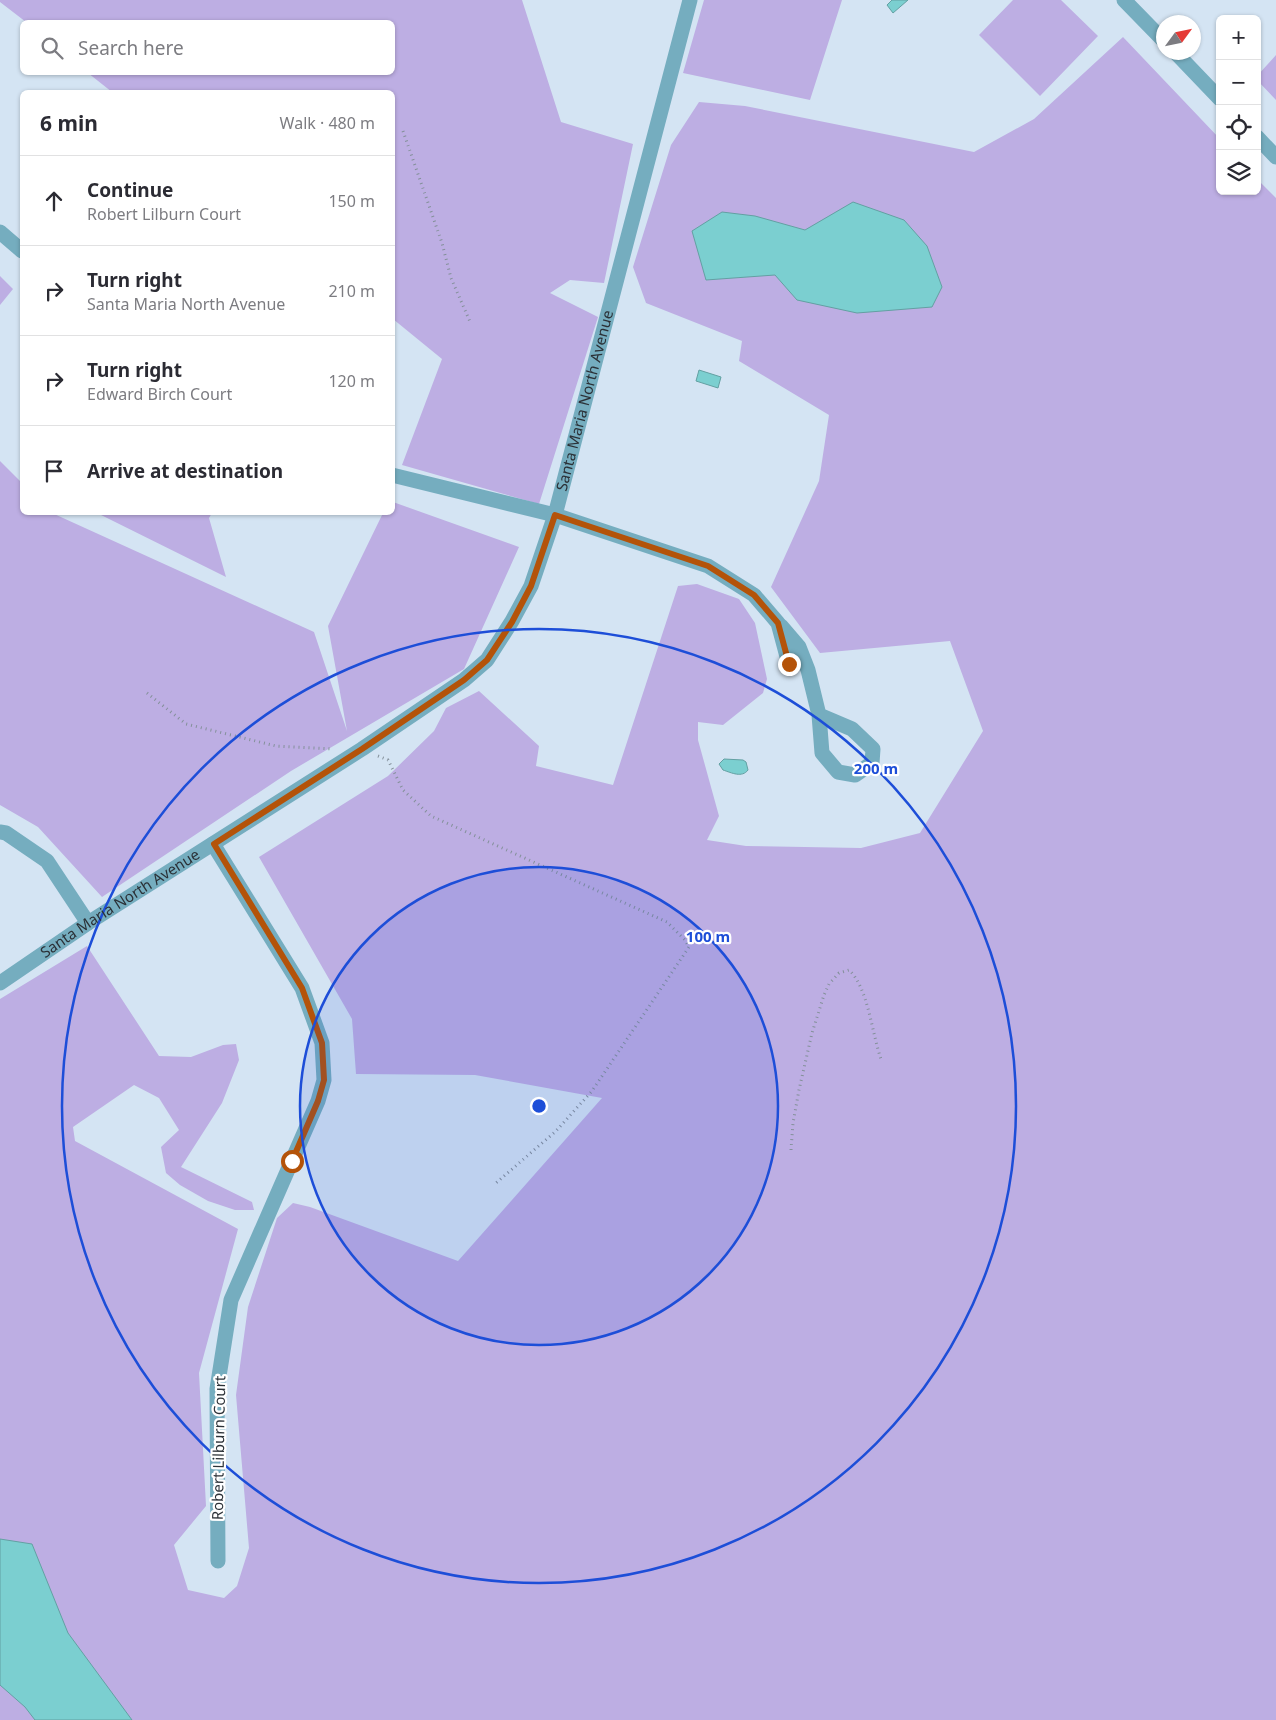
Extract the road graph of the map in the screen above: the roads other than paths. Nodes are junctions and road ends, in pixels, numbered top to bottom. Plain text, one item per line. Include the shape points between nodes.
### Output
1 (690, 0) edge
2 (1124, 0) edge
3 (1156, 33) edge
4 (1183, 60) edge
5 (1216, 95) edge
6 (1261, 142) edge
7 (1276, 157) edge
8 (0, 232) edge
9 (20, 249) edge
10 (395, 477) edge
11 (555, 515) junction
12 (778, 623) junction
13 (789, 664) dead end
14 (819, 715) dead end
15 (0, 832) edge
16 (214, 844) junction
17 (88, 923) junction
18 (0, 983) edge
19 (218, 1561) dead end

1 - 11 street, Santa Maria North Avenue
2 - 3 street
4 - 5 street
6 - 7 street
8 - 9 street
10 - 11 street
11 - 12 street via 708,566 754,595
11 - 16 street, Santa Maria North Avenue via 531,586 487,660 464,680 362,749
12 - 13 street
12 - 14 street via 799,647
15 - 17 street via 47,861
16 - 17 street, Santa Maria North Avenue
16 - 19 street, Robert Lilburn Court via 302,988 322,1043 324,1080 318,1101 231,1300 217,1389
17 - 18 street, Santa Maria North Avenue

